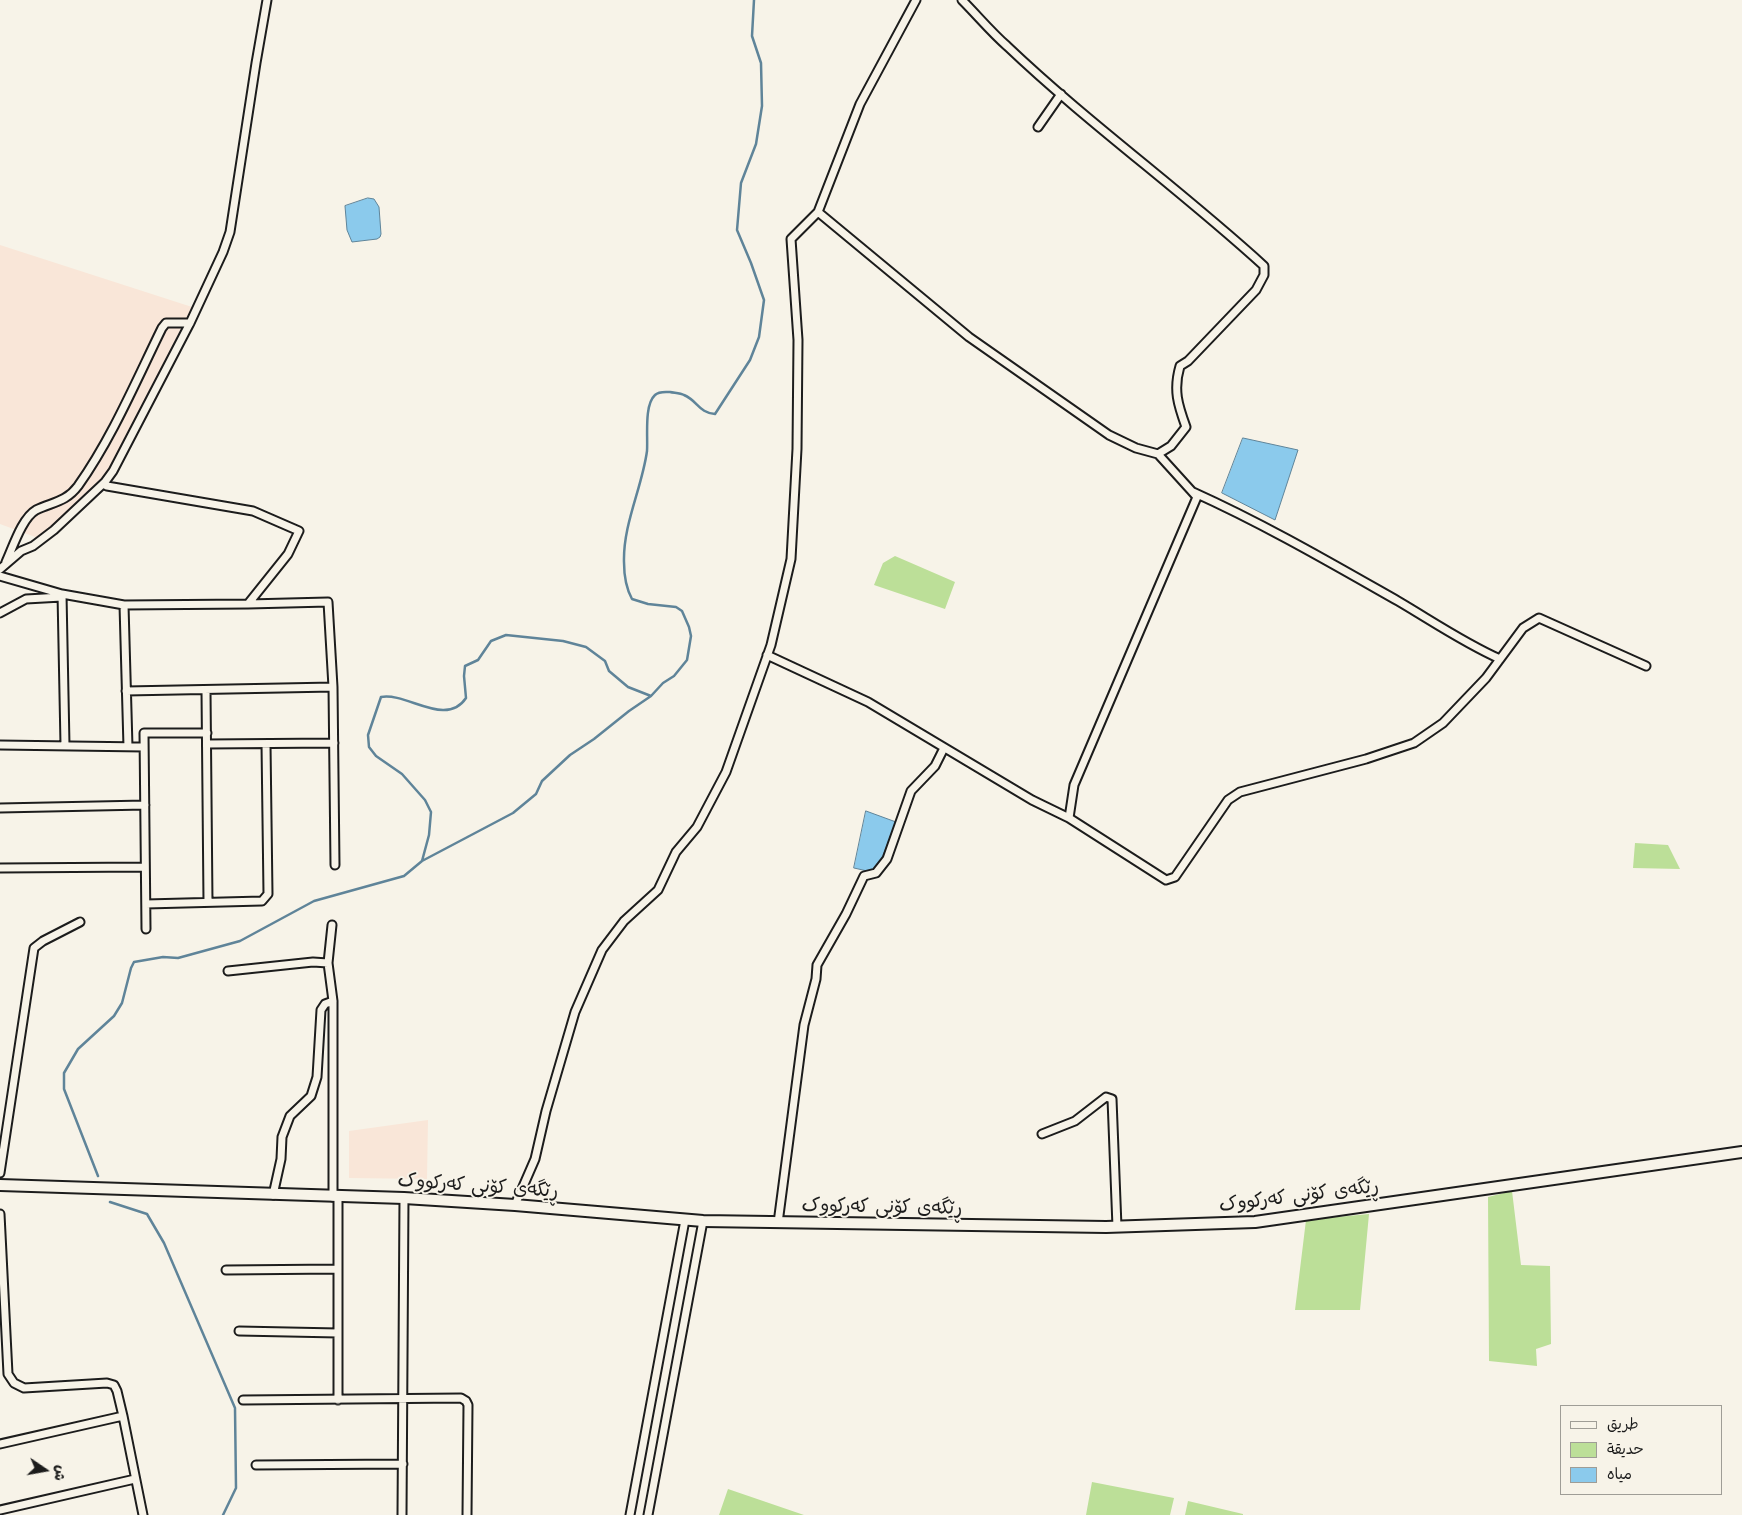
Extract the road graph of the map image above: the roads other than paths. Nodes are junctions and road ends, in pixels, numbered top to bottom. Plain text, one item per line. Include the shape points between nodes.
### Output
1 (267, 0) edge
2 (916, 0) edge
3 (962, 0) edge
4 (1061, 94) junction
5 (1038, 128) dead end
6 (818, 212) junction
7 (190, 323) junction
8 (1158, 454) junction
9 (103, 484) junction
10 (1191, 491) junction
11 (2, 567) edge
12 (2, 579) edge
13 (62, 596) junction
14 (248, 604) junction
15 (124, 606) junction
16 (0, 613) edge
17 (767, 655) junction
18 (1500, 659) junction
19 (1646, 666) dead end
20 (333, 687) junction
21 (126, 690) junction
22 (206, 690) junction
23 (207, 733) junction
24 (334, 743) junction
25 (207, 744) junction
26 (266, 744) junction
27 (0, 745) edge
28 (65, 745) junction
29 (128, 746) junction
30 (144, 747) junction
31 (944, 748) junction
32 (145, 805) junction
33 (0, 808) edge
34 (1069, 818) junction
35 (335, 865) dead end
36 (145, 867) junction
37 (0, 868) edge
38 (208, 902) junction
39 (146, 904) junction
40 (80, 922) dead end
41 (332, 924) dead end
42 (146, 930) dead end
43 (328, 963) junction
44 (228, 971) dead end
45 (333, 1000) junction
46 (0, 1118) edge
47 (8, 1118) junction
48 (1042, 1134) dead end
49 (1742, 1152) edge
50 (0, 1173) edge
51 (0, 1185) edge
52 (17, 1186) junction
53 (0, 1189) edge
54 (273, 1195) junction
55 (335, 1197) junction
56 (404, 1198) junction
57 (515, 1205) junction
58 (0, 1214) edge
59 (685, 1220) junction
60 (703, 1221) junction
61 (778, 1222) junction
62 (1118, 1227) junction
63 (338, 1269) junction
64 (226, 1270) dead end
65 (239, 1332) dead end
66 (338, 1332) junction
67 (403, 1398) junction
68 (243, 1400) dead end
69 (338, 1400) junction
70 (123, 1416) junction
71 (0, 1444) edge
72 (403, 1464) junction
73 (256, 1465) dead end
74 (135, 1479) junction
75 (0, 1510) edge
76 (143, 1515) edge
77 (402, 1515) edge
78 (467, 1515) edge
79 (630, 1515) edge
80 (648, 1515) edge

1 - 7 street via 229,239
2 - 6 street via 860,104
3 - 4 street
4 - 5 street
4 - 8 street via 1224,228 1264,266 1264,275 1256,290 1180,366 1176,380 1178,402 1186,427 1171,446
6 - 8 street via 969,337 1109,435
6 - 17 street via 791,240 798,340 791,559
7 - 9 street
7 - 11 street via 166,323 162,328 102,448 77,488 64,500 34,511
8 - 10 street
9 - 11 street via 54,530
9 - 14 street via 254,511 300,531 288,554
10 - 18 street via 1283,536 1469,645
10 - 34 street via 1197,497 1074,785
12 - 13 street
13 - 15 street
13 - 16 street via 26,599
13 - 28 street
14 - 15 street
14 - 20 street via 328,602
15 - 21 street
17 - 31 street via 868,702
17 - 57 street via 726,772 697,828 676,852 658,890 624,921 602,950 575,1012 535,1159
18 - 19 street via 1523,628 1539,618
18 - 34 street via 1443,723 1414,743 1240,792 1228,800 1175,877 1166,880
20 - 22 street
20 - 24 street
21 - 22 street
21 - 29 street
22 - 23 street
23 - 25 street
23 - 30 street via 144,733
24 - 26 street
24 - 35 street
25 - 26 street
25 - 38 street
26 - 38 street via 268,894 262,901
27 - 28 street
28 - 29 street
29 - 30 street
30 - 32 street
31 - 34 street
31 - 61 street via 935,766 911,791 887,859 876,873 864,876 817,965 804,1025
32 - 33 street
32 - 36 street
36 - 37 street
36 - 39 street
38 - 39 street
39 - 42 street
40 - 47 street via 34,948
41 - 43 street
43 - 44 street
43 - 45 street
45 - 54 street via 321,1010 317,1076 312,1096 290,1116 282,1137
45 - 55 street
46 - 47 street
47 - 50 street
48 - 62 street via 1075,1121 1106,1097 1112,1099
49 - 62 street, ڕێگەی کۆنی کەرکووک via 1255,1222
51 - 52 street, ڕێگەی کۆنی کەرکووک
52 - 53 street, ڕێگەی کۆنی کەرکووک
52 - 54 street, ڕێگەی کۆنی کەرکووک
54 - 55 street, ڕێگەی کۆنی کەرکووک
55 - 56 street, ڕێگەی کۆنی کەرکووک
55 - 63 street
56 - 57 street, ڕێگەی کۆنی کەرکووک
56 - 67 street
57 - 59 street, ڕێگەی کۆنی کەرکووک
58 - 70 street via 11,1379 24,1388 114,1385
59 - 60 street, ڕێگەی کۆنی کەرکووک
59 - 79 street
60 - 61 street, ڕێگەی کۆنی کەرکووک
60 - 80 street
61 - 62 street, ڕێگەی کۆنی کەرکووک
63 - 64 street
63 - 66 street
65 - 66 street
66 - 69 street
67 - 69 street
67 - 72 street
67 - 78 street via 461,1398 466,1401
68 - 69 street
70 - 71 street
70 - 74 street
72 - 73 street
72 - 77 street
74 - 75 street
74 - 76 street

